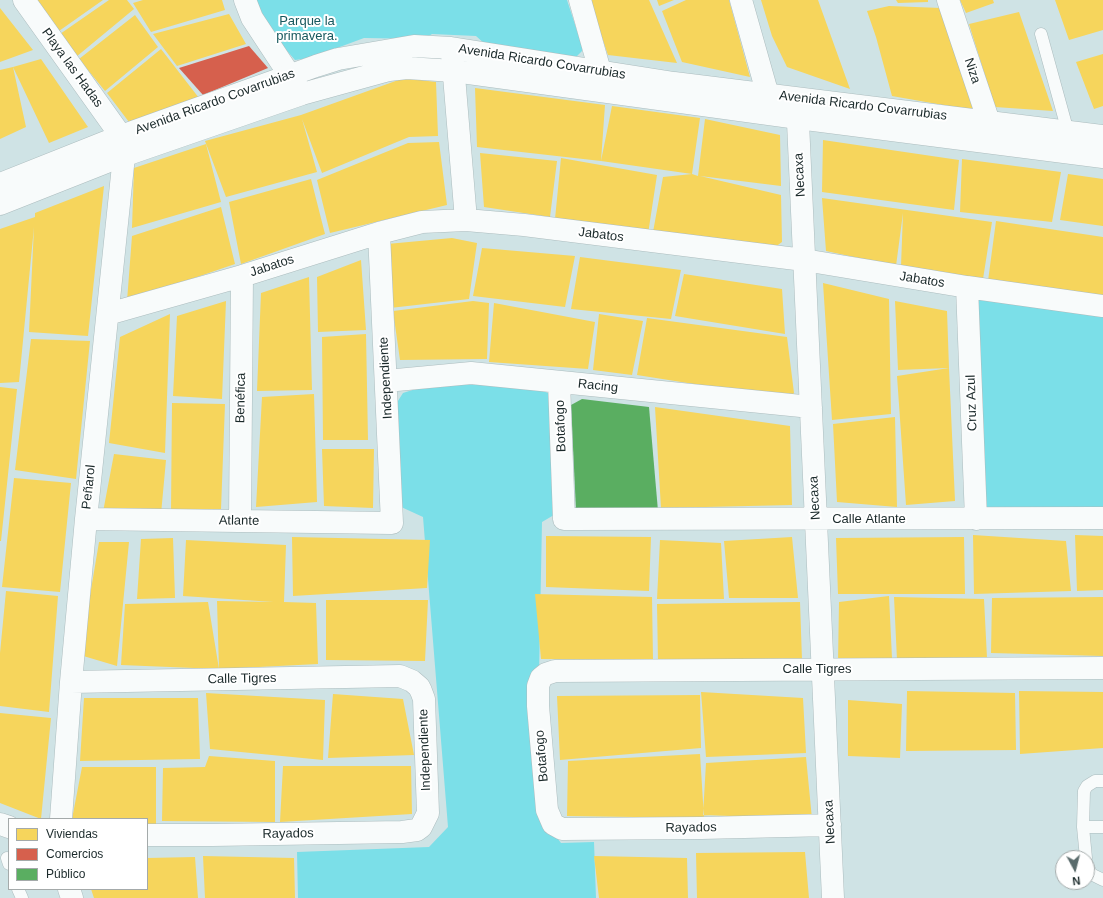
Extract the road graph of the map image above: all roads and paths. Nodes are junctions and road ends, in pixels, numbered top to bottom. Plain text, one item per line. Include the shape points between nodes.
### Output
1 (24, 0) edge
2 (245, 0) edge
3 (580, 0) edge
4 (741, 0) edge
5 (948, 0) edge
6 (1041, 34) dead end
7 (451, 48) junction
8 (454, 71) junction
9 (290, 74) junction
10 (604, 82) junction
11 (302, 94) junction
12 (770, 104) junction
13 (797, 108) junction
14 (990, 122) junction
15 (1068, 132) junction
16 (1103, 136) edge
17 (996, 143) junction
18 (122, 146) junction
19 (1103, 158) edge
20 (0, 184) edge
21 (0, 204) edge
22 (466, 220) junction
23 (379, 233) junction
24 (804, 260) junction
25 (242, 276) junction
26 (967, 287) junction
27 (1103, 306) edge
28 (108, 314) junction
29 (386, 381) junction
30 (559, 382) junction
31 (811, 407) junction
32 (816, 518) junction
33 (1103, 518) edge
34 (86, 519) junction
35 (564, 519) joint
36 (976, 519) junction
37 (240, 521) junction
38 (392, 523) joint
39 (1103, 668) edge
40 (823, 669) junction
41 (412, 681) joint
42 (71, 682) junction
43 (538, 686) joint
44 (1103, 781) edge
45 (61, 818) edge
46 (424, 822) joint
47 (553, 824) joint
48 (830, 825) junction
49 (1083, 827) junction
50 (1103, 827) edge
51 (148, 835) edge
52 (1085, 850) edge
53 (833, 898) edge

1 - 18 street, Playa las Hadas
2 - 9 street via 252,18
3 - 10 street
4 - 12 street
5 - 14 street, Niza
6 - 15 lane
7 - 8 street
7 - 9 street, Avenida Ricardo Covarrubias via 405,47 338,59
7 - 10 street, Avenida Ricardo Covarrubias
8 - 10 street, Avenida Ricardo Covarrubias
8 - 11 street, Avenida Ricardo Covarrubias via 428,68 389,70
8 - 22 street
9 - 11 street
9 - 18 street, Avenida Ricardo Covarrubias
10 - 12 street, Avenida Ricardo Covarrubias
11 - 18 street, Avenida Ricardo Covarrubias
12 - 13 street, Avenida Ricardo Covarrubias
13 - 14 street, Avenida Ricardo Covarrubias
13 - 17 street, Avenida Ricardo Covarrubias
13 - 24 street, Necaxa
14 - 15 street, Avenida Ricardo Covarrubias
14 - 17 street, Niza
15 - 16 street, Avenida Ricardo Covarrubias
17 - 19 street, Avenida Ricardo Covarrubias
18 - 20 street, Avenida Ricardo Covarrubias
18 - 21 street, Avenida Ricardo Covarrubias
18 - 28 street, Peñarol
22 - 23 street, Jabatos via 422,222
22 - 24 street, Jabatos
23 - 25 street, Jabatos
23 - 29 street, Independiente
24 - 26 street, Jabatos
24 - 31 street, Necaxa
25 - 28 street, Jabatos
25 - 37 street, Benéfica
26 - 27 street, Jabatos
26 - 36 street, Cruz Azul
28 - 34 street, Peñarol
29 - 30 street, Racing via 471,373
29 - 38 street, Independiente
30 - 31 street, Racing
30 - 35 street, Botafogo
31 - 32 street, Necaxa
32 - 35 street, Calle Atlante
32 - 36 street, Calle Atlante
32 - 40 street, Necaxa
33 - 36 street, Calle Atlante
34 - 37 street, Atlante
34 - 42 street, Peñarol
37 - 38 street, Atlante
39 - 40 street, Calle Tigres
40 - 43 street, Calle Tigres via 556,671 546,674
40 - 48 street, Necaxa
41 - 42 street, Calle Tigres via 400,676
41 - 46 street, Independiente via 419,687 424,699 428,814
42 - 45 street, Peñarol
43 - 47 street, Botafogo via 547,810
44 - 49 lane via 1095,781 1084,791
46 - 51 street, Rayados via 417,830 402,832
47 - 48 street, Rayados via 570,830
48 - 53 street, Necaxa
49 - 50 lane
49 - 52 lane

